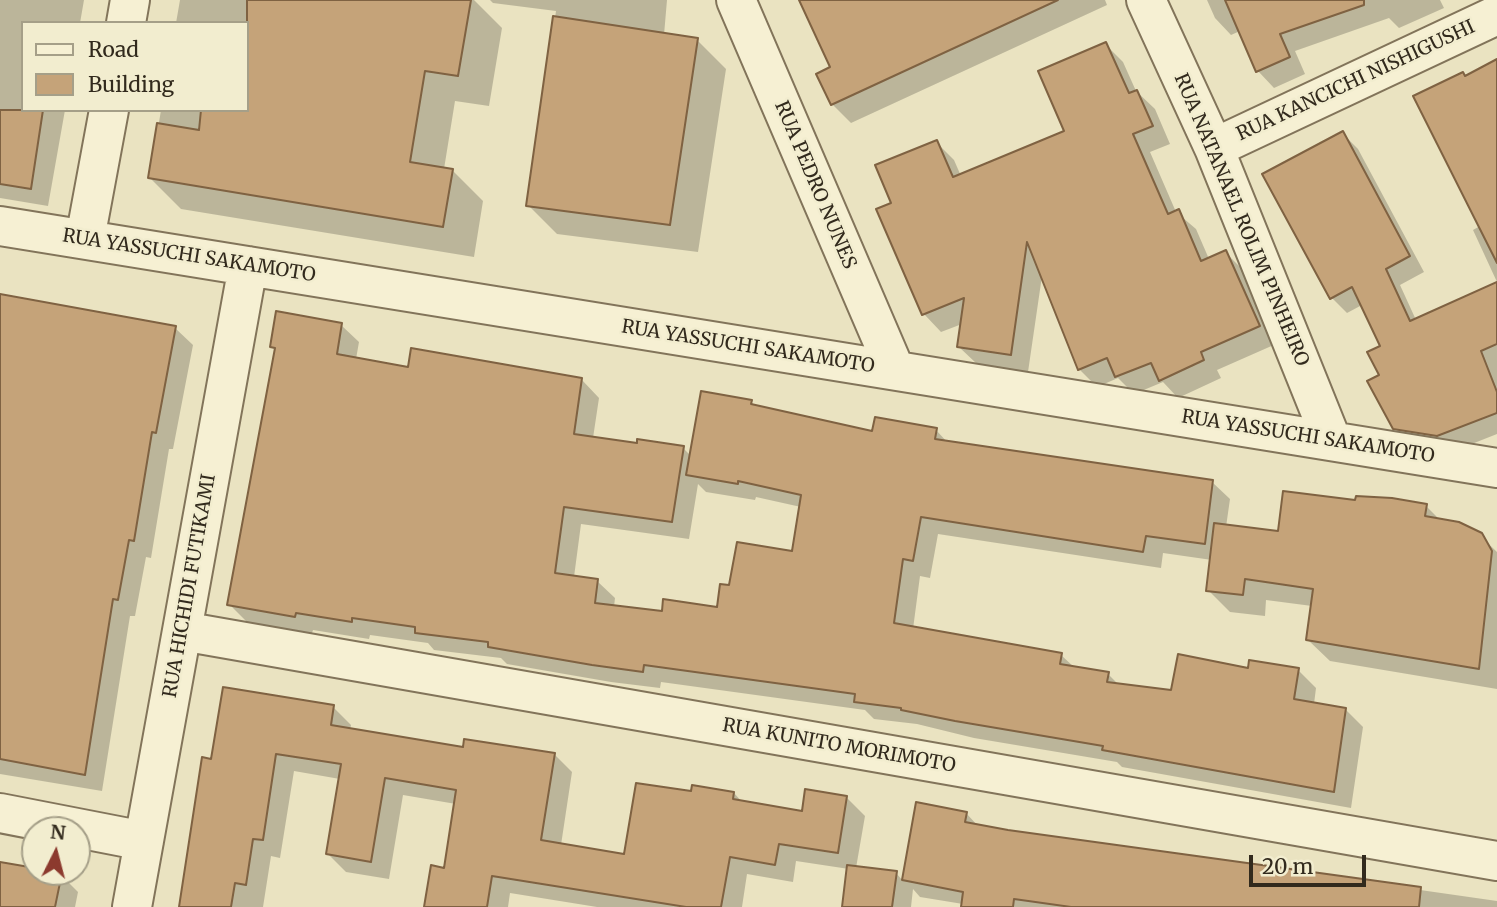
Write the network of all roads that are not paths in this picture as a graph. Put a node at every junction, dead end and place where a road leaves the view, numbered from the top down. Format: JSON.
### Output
{"nodes":[{"id":1,"x":130,"y":0,"type":"edge"},
{"id":2,"x":736,"y":0,"type":"edge"},
{"id":3,"x":1146,"y":0,"type":"edge"},
{"id":4,"x":1497,"y":15,"type":"edge"},
{"id":5,"x":126,"y":21,"type":"edge"},
{"id":6,"x":109,"y":112,"type":"edge"},
{"id":7,"x":1214,"y":148,"type":"junction"},
{"id":8,"x":0,"y":226,"type":"edge"},
{"id":9,"x":85,"y":239,"type":"junction"},
{"id":10,"x":248,"y":265,"type":"junction"},
{"id":11,"x":895,"y":370,"type":"junction"},
{"id":12,"x":1332,"y":441,"type":"junction"},
{"id":13,"x":1497,"y":468,"type":"edge"},
{"id":14,"x":182,"y":631,"type":"junction"},
{"id":15,"x":0,"y":813,"type":"edge"},
{"id":16,"x":144,"y":841,"type":"junction"},
{"id":17,"x":1497,"y":861,"type":"edge"},
{"id":18,"x":132,"y":907,"type":"edge"}],
"edges":[{"from":1,"to":5,"type":"street"},
{"from":2,"to":11,"type":"street","name":"RUA PEDRO NUNES"},
{"from":3,"to":7,"type":"street","name":"RUA NATANAEL ROLIM PINHEIRO"},
{"from":4,"to":7,"type":"street","name":"RUA KANCICHI NISHIGUSHI"},
{"from":6,"to":9,"type":"street"},
{"from":7,"to":12,"type":"street","name":"RUA NATANAEL ROLIM PINHEIRO"},
{"from":8,"to":9,"type":"street","name":"RUA YASSUCHI SAKAMOTO"},
{"from":9,"to":10,"type":"street","name":"RUA YASSUCHI SAKAMOTO"},
{"from":10,"to":11,"type":"street","name":"RUA YASSUCHI SAKAMOTO"},
{"from":10,"to":14,"type":"street","name":"RUA HICHIDI FUTIKAMI"},
{"from":11,"to":12,"type":"street","name":"RUA YASSUCHI SAKAMOTO"},
{"from":12,"to":13,"type":"street","name":"RUA YASSUCHI SAKAMOTO"},
{"from":14,"to":16,"type":"street","name":"RUA HICHIDI FUTIKAMI"},
{"from":14,"to":17,"type":"street","name":"RUA KUNITO MORIMOTO"},
{"from":15,"to":16,"type":"street"},
{"from":16,"to":18,"type":"street","name":"RUA HICHIDI FUTIKAMI"}]}
